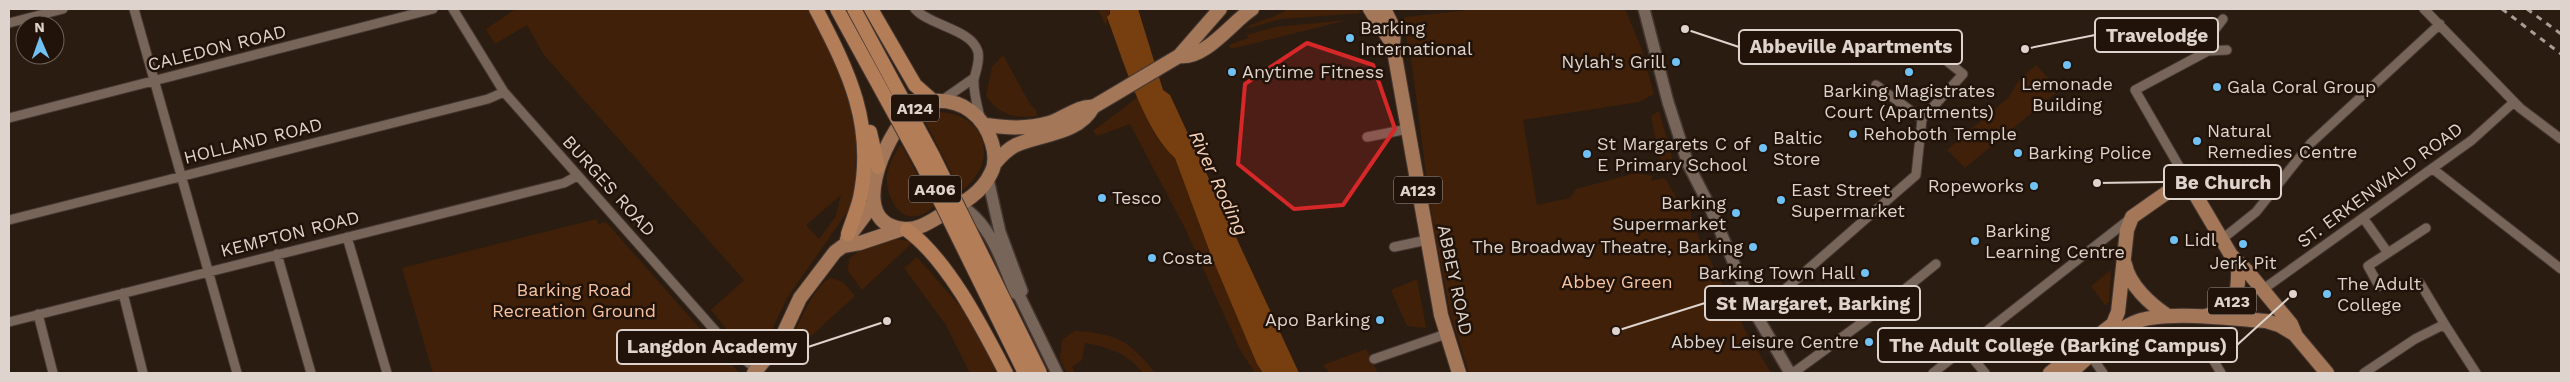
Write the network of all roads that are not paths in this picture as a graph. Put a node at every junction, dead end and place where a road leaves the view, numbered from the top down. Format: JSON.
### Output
{"nodes":[{"id":1,"x":63,"y":9,"type":"edge"},
{"id":2,"x":134,"y":9,"type":"edge"},
{"id":3,"x":432,"y":9,"type":"edge"},
{"id":4,"x":453,"y":9,"type":"edge"},
{"id":5,"x":816,"y":9,"type":"edge"},
{"id":6,"x":837,"y":9,"type":"edge"},
{"id":7,"x":854,"y":9,"type":"edge"},
{"id":8,"x":871,"y":9,"type":"edge"},
{"id":9,"x":915,"y":9,"type":"edge"},
{"id":10,"x":1220,"y":9,"type":"edge"},
{"id":11,"x":1252,"y":9,"type":"edge"},
{"id":12,"x":1644,"y":9,"type":"edge"},
{"id":13,"x":2424,"y":9,"type":"edge"},
{"id":14,"x":1377,"y":10,"type":"edge"},
{"id":15,"x":2223,"y":18,"type":"dead end"},
{"id":16,"x":9,"y":23,"type":"edge"},
{"id":17,"x":2440,"y":24,"type":"junction"},
{"id":18,"x":1933,"y":50,"type":"dead end"},
{"id":19,"x":2227,"y":50,"type":"dead end"},
{"id":20,"x":2208,"y":51,"type":"junction"},
{"id":21,"x":1179,"y":56,"type":"junction"},
{"id":22,"x":974,"y":78,"type":"junction"},
{"id":23,"x":154,"y":81,"type":"junction"},
{"id":24,"x":1876,"y":85,"type":"dead end"},
{"id":25,"x":504,"y":92,"type":"junction"},
{"id":26,"x":937,"y":101,"type":"junction"},
{"id":27,"x":2514,"y":102,"type":"junction"},
{"id":28,"x":1092,"y":107,"type":"junction"},
{"id":29,"x":862,"y":116,"type":"junction"},
{"id":30,"x":9,"y":118,"type":"edge"},
{"id":31,"x":1922,"y":119,"type":"junction"},
{"id":32,"x":983,"y":121,"type":"junction"},
{"id":33,"x":1408,"y":129,"type":"junction"},
{"id":34,"x":1367,"y":137,"type":"dead end"},
{"id":35,"x":2561,"y":139,"type":"edge"},
{"id":36,"x":995,"y":163,"type":"junction"},
{"id":37,"x":2177,"y":163,"type":"junction"},
{"id":38,"x":878,"y":167,"type":"junction"},
{"id":39,"x":2433,"y":168,"type":"junction"},
{"id":40,"x":577,"y":176,"type":"junction"},
{"id":41,"x":181,"y":177,"type":"junction"},
{"id":42,"x":988,"y":179,"type":"junction"},
{"id":43,"x":2175,"y":188,"type":"junction"},
{"id":44,"x":2195,"y":194,"type":"junction"},
{"id":45,"x":873,"y":204,"type":"junction"},
{"id":46,"x":959,"y":205,"type":"junction"},
{"id":47,"x":2132,"y":218,"type":"junction"},
{"id":48,"x":2364,"y":219,"type":"junction"},
{"id":49,"x":9,"y":220,"type":"edge"},
{"id":50,"x":2426,"y":228,"type":"dead end"},
{"id":51,"x":905,"y":229,"type":"junction"},
{"id":52,"x":348,"y":237,"type":"junction"},
{"id":53,"x":846,"y":240,"type":"junction"},
{"id":54,"x":1427,"y":240,"type":"junction"},
{"id":55,"x":2221,"y":240,"type":"junction"},
{"id":56,"x":1394,"y":247,"type":"dead end"},
{"id":57,"x":2388,"y":253,"type":"junction"},
{"id":58,"x":277,"y":254,"type":"junction"},
{"id":59,"x":2124,"y":261,"type":"junction"},
{"id":60,"x":1936,"y":264,"type":"dead end"},
{"id":61,"x":2238,"y":264,"type":"junction"},
{"id":62,"x":2561,"y":269,"type":"edge"},
{"id":63,"x":207,"y":272,"type":"junction"},
{"id":64,"x":2420,"y":283,"type":"dead end"},
{"id":65,"x":2379,"y":286,"type":"dead end"},
{"id":66,"x":2262,"y":290,"type":"junction"},
{"id":67,"x":123,"y":293,"type":"junction"},
{"id":68,"x":1020,"y":295,"type":"junction"},
{"id":69,"x":1754,"y":312,"type":"junction"},
{"id":70,"x":38,"y":314,"type":"junction"},
{"id":71,"x":2168,"y":316,"type":"junction"},
{"id":72,"x":2196,"y":318,"type":"junction"},
{"id":73,"x":9,"y":322,"type":"edge"},
{"id":74,"x":2447,"y":328,"type":"junction"},
{"id":75,"x":1446,"y":334,"type":"junction"},
{"id":76,"x":2296,"y":336,"type":"junction"},
{"id":77,"x":2202,"y":341,"type":"dead end"},
{"id":78,"x":1962,"y":352,"type":"junction"},
{"id":79,"x":2091,"y":356,"type":"junction"},
{"id":80,"x":1374,"y":359,"type":"dead end"},
{"id":81,"x":755,"y":372,"type":"edge"},
{"id":82,"x":53,"y":373,"type":"edge"},
{"id":83,"x":144,"y":373,"type":"edge"},
{"id":84,"x":237,"y":373,"type":"edge"},
{"id":85,"x":311,"y":373,"type":"edge"},
{"id":86,"x":387,"y":373,"type":"edge"},
{"id":87,"x":1006,"y":373,"type":"edge"},
{"id":88,"x":1025,"y":373,"type":"edge"},
{"id":89,"x":1040,"y":373,"type":"edge"},
{"id":90,"x":1057,"y":373,"type":"edge"},
{"id":91,"x":1459,"y":373,"type":"edge"},
{"id":92,"x":1792,"y":373,"type":"edge"},
{"id":93,"x":1933,"y":373,"type":"edge"},
{"id":94,"x":1985,"y":373,"type":"edge"},
{"id":95,"x":2050,"y":373,"type":"edge"},
{"id":96,"x":2070,"y":373,"type":"edge"},
{"id":97,"x":2102,"y":373,"type":"edge"},
{"id":98,"x":2221,"y":373,"type":"edge"},
{"id":99,"x":2327,"y":373,"type":"edge"},
{"id":100,"x":2364,"y":373,"type":"edge"},
{"id":101,"x":2476,"y":373,"type":"edge"}],
"edges":[{"from":1,"to":16,"type":"street"},
{"from":2,"to":23,"type":"street"},
{"from":3,"to":23,"type":"street","name":"CALEDON ROAD"},
{"from":4,"to":25,"type":"street","name":"BURGES ROAD"},
{"from":5,"to":29,"type":"highway"},
{"from":6,"to":88,"type":"highway","number":"A406","bridge":true},
{"from":7,"to":89,"type":"highway","number":"A406","bridge":true},
{"from":8,"to":26,"type":"highway"},
{"from":9,"to":22,"type":"street"},
{"from":10,"to":21,"type":"main road","number":"A124"},
{"from":11,"to":21,"type":"main road","number":"A124"},
{"from":12,"to":69,"type":"street"},
{"from":13,"to":17,"type":"street"},
{"from":14,"to":33,"type":"main road","name":"ABBEY ROAD","number":"A123"},
{"from":15,"to":20,"type":"street"},
{"from":17,"to":27,"type":"street"},
{"from":17,"to":55,"type":"street"},
{"from":18,"to":31,"type":"street"},
{"from":19,"to":20,"type":"street"},
{"from":20,"to":37,"type":"street"},
{"from":21,"to":28,"type":"main road","number":"A124"},
{"from":22,"to":26,"type":"street"},
{"from":22,"to":32,"type":"street"},
{"from":23,"to":30,"type":"street","name":"CALEDON ROAD"},
{"from":23,"to":41,"type":"street"},
{"from":24,"to":31,"type":"street"},
{"from":25,"to":40,"type":"street","name":"BURGES ROAD"},
{"from":25,"to":41,"type":"street","name":"HOLLAND ROAD"},
{"from":26,"to":32,"type":"main road","number":"A124"},
{"from":26,"to":38,"type":"main road","number":"A124"},
{"from":27,"to":35,"type":"street"},
{"from":27,"to":39,"type":"street","name":"ST. ERKENWALD ROAD"},
{"from":28,"to":32,"type":"main road","number":"A124"},
{"from":28,"to":36,"type":"main road","number":"A124"},
{"from":29,"to":38,"type":"highway"},
{"from":29,"to":53,"type":"highway","number":"A124"},
{"from":31,"to":69,"type":"street"},
{"from":32,"to":36,"type":"main road"},
{"from":33,"to":34,"type":"street"},
{"from":33,"to":54,"type":"main road","name":"ABBEY ROAD","number":"A123"},
{"from":36,"to":42,"type":"main road","number":"A124"},
{"from":37,"to":43,"type":"street"},
{"from":37,"to":44,"type":"street"},
{"from":38,"to":45,"type":"main road","number":"A124"},
{"from":39,"to":48,"type":"street","name":"ST. ERKENWALD ROAD"},
{"from":39,"to":62,"type":"street"},
{"from":40,"to":52,"type":"street","name":"KEMPTON ROAD"},
{"from":40,"to":81,"type":"street","name":"BURGES ROAD"},
{"from":41,"to":49,"type":"street","name":"HOLLAND ROAD"},
{"from":41,"to":63,"type":"street"},
{"from":42,"to":46,"type":"main road","number":"A124"},
{"from":42,"to":68,"type":"street"},
{"from":43,"to":44,"type":"main road"},
{"from":43,"to":47,"type":"main road"},
{"from":44,"to":55,"type":"main road","number":"A123"},
{"from":45,"to":51,"type":"main road"},
{"from":45,"to":53,"type":"main road","number":"A124"},
{"from":46,"to":51,"type":"main road","number":"A124"},
{"from":46,"to":68,"type":"street"},
{"from":47,"to":59,"type":"main road"},
{"from":47,"to":78,"type":"street"},
{"from":48,"to":57,"type":"street"},
{"from":48,"to":66,"type":"street","name":"ST. ERKENWALD ROAD"},
{"from":50,"to":57,"type":"street"},
{"from":51,"to":53,"type":"main road","number":"A124"},
{"from":51,"to":87,"type":"highway"},
{"from":52,"to":58,"type":"street","name":"KEMPTON ROAD"},
{"from":52,"to":86,"type":"street"},
{"from":53,"to":81,"type":"main road","number":"A124"},
{"from":54,"to":56,"type":"street"},
{"from":54,"to":75,"type":"main road","name":"ABBEY ROAD","number":"A123"},
{"from":55,"to":61,"type":"main road","number":"A123"},
{"from":57,"to":65,"type":"street"},
{"from":58,"to":63,"type":"street","name":"KEMPTON ROAD"},
{"from":58,"to":85,"type":"street"},
{"from":59,"to":71,"type":"main road"},
{"from":59,"to":95,"type":"main road"},
{"from":60,"to":92,"type":"street"},
{"from":61,"to":66,"type":"main road","number":"A123"},
{"from":61,"to":72,"type":"main road","number":"A123"},
{"from":63,"to":67,"type":"street","name":"KEMPTON ROAD"},
{"from":63,"to":84,"type":"street"},
{"from":64,"to":74,"type":"street"},
{"from":66,"to":76,"type":"main road","number":"A123"},
{"from":67,"to":70,"type":"street","name":"KEMPTON ROAD"},
{"from":67,"to":83,"type":"street"},
{"from":68,"to":90,"type":"street"},
{"from":69,"to":92,"type":"street"},
{"from":70,"to":73,"type":"street","name":"KEMPTON ROAD"},
{"from":70,"to":82,"type":"street"},
{"from":71,"to":72,"type":"main road","number":"A123"},
{"from":71,"to":79,"type":"main road","number":"A123"},
{"from":72,"to":76,"type":"main road","number":"A123"},
{"from":74,"to":100,"type":"street"},
{"from":74,"to":101,"type":"street"},
{"from":75,"to":80,"type":"street"},
{"from":75,"to":91,"type":"main road","name":"ABBEY ROAD","number":"A123"},
{"from":76,"to":99,"type":"main road","number":"A123"},
{"from":77,"to":98,"type":"street"},
{"from":78,"to":93,"type":"street"},
{"from":78,"to":94,"type":"street"},
{"from":79,"to":96,"type":"main road","number":"A123"},
{"from":79,"to":97,"type":"street"}]}
